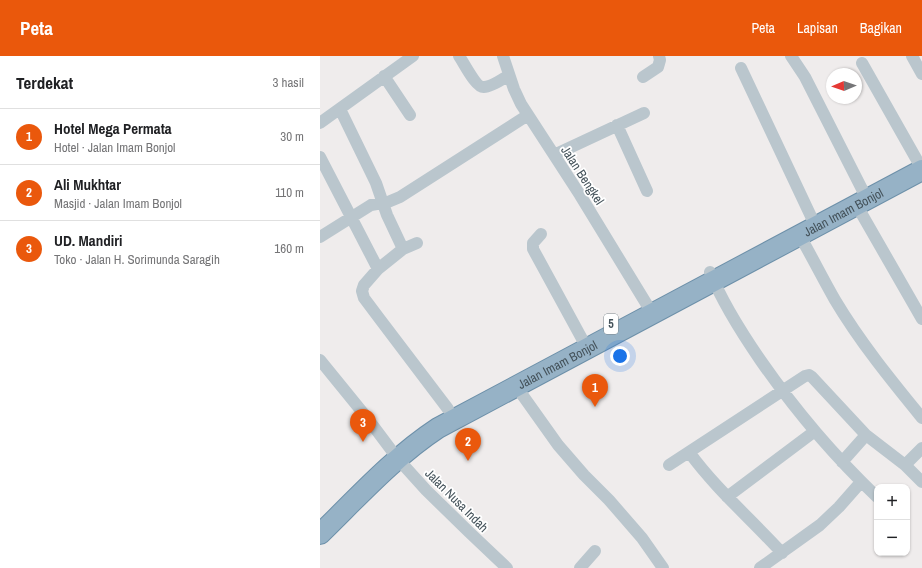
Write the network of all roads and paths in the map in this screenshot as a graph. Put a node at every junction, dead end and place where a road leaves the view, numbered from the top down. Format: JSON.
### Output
{"nodes":[{"id":1,"x":413,"y":56,"type":"edge"},
{"id":2,"x":460,"y":56,"type":"edge"},
{"id":3,"x":503,"y":56,"type":"edge"},
{"id":4,"x":659,"y":56,"type":"edge"},
{"id":5,"x":791,"y":56,"type":"edge"},
{"id":6,"x":912,"y":56,"type":"edge"},
{"id":7,"x":862,"y":63,"type":"dead end"},
{"id":8,"x":741,"y":68,"type":"dead end"},
{"id":9,"x":922,"y":74,"type":"edge"},
{"id":10,"x":509,"y":75,"type":"junction"},
{"id":11,"x":384,"y":76,"type":"junction"},
{"id":12,"x":643,"y":77,"type":"dead end"},
{"id":13,"x":340,"y":109,"type":"junction"},
{"id":14,"x":644,"y":113,"type":"dead end"},
{"id":15,"x":410,"y":115,"type":"dead end"},
{"id":16,"x":528,"y":115,"type":"junction"},
{"id":17,"x":320,"y":123,"type":"edge"},
{"id":18,"x":617,"y":125,"type":"junction"},
{"id":19,"x":554,"y":155,"type":"junction"},
{"id":20,"x":320,"y":157,"type":"edge"},
{"id":21,"x":921,"y":165,"type":"edge"},
{"id":22,"x":647,"y":191,"type":"dead end"},
{"id":23,"x":862,"y":198,"type":"junction"},
{"id":24,"x":383,"y":203,"type":"junction"},
{"id":25,"x":352,"y":216,"type":"junction"},
{"id":26,"x":809,"y":227,"type":"junction"},
{"id":27,"x":541,"y":234,"type":"dead end"},
{"id":28,"x":320,"y":237,"type":"edge"},
{"id":29,"x":417,"y":243,"type":"dead end"},
{"id":30,"x":403,"y":249,"type":"junction"},
{"id":31,"x":378,"y":269,"type":"junction"},
{"id":32,"x":711,"y":276,"type":"junction"},
{"id":33,"x":650,"y":309,"type":"junction"},
{"id":34,"x":922,"y":319,"type":"edge"},
{"id":35,"x":584,"y":344,"type":"junction"},
{"id":36,"x":320,"y":360,"type":"edge"},
{"id":37,"x":514,"y":381,"type":"junction"},
{"id":38,"x":782,"y":391,"type":"junction"},
{"id":39,"x":448,"y":409,"type":"junction"},
{"id":40,"x":922,"y":416,"type":"edge"},
{"id":41,"x":815,"y":431,"type":"junction"},
{"id":42,"x":866,"y":435,"type":"junction"},
{"id":43,"x":922,"y":448,"type":"edge"},
{"id":44,"x":689,"y":452,"type":"junction"},
{"id":45,"x":394,"y":454,"type":"junction"},
{"id":46,"x":842,"y":462,"type":"junction"},
{"id":47,"x":669,"y":465,"type":"dead end"},
{"id":48,"x":905,"y":466,"type":"junction"},
{"id":49,"x":861,"y":482,"type":"junction"},
{"id":50,"x":922,"y":482,"type":"edge"},
{"id":51,"x":874,"y":494,"type":"edge"},
{"id":52,"x":727,"y":497,"type":"junction"},
{"id":53,"x":320,"y":517,"type":"edge"},
{"id":54,"x":320,"y":534,"type":"edge"},
{"id":55,"x":595,"y":551,"type":"dead end"},
{"id":56,"x":782,"y":553,"type":"junction"},
{"id":57,"x":768,"y":566,"type":"edge"},
{"id":58,"x":507,"y":568,"type":"edge"},
{"id":59,"x":580,"y":568,"type":"edge"},
{"id":60,"x":663,"y":568,"type":"edge"}],
"edges":[{"from":1,"to":11,"type":"street"},
{"from":2,"to":10,"type":"street"},
{"from":3,"to":10,"type":"street","name":"Jalan Bengkel"},
{"from":4,"to":12,"type":"street"},
{"from":5,"to":23,"type":"street"},
{"from":6,"to":9,"type":"street"},
{"from":7,"to":21,"type":"street"},
{"from":8,"to":26,"type":"street"},
{"from":10,"to":16,"type":"street","name":"Jalan Bengkel"},
{"from":11,"to":13,"type":"street"},
{"from":11,"to":15,"type":"street"},
{"from":13,"to":17,"type":"street"},
{"from":13,"to":24,"type":"street"},
{"from":14,"to":18,"type":"street"},
{"from":16,"to":19,"type":"street","name":"Jalan Bengkel"},
{"from":16,"to":24,"type":"street"},
{"from":18,"to":19,"type":"street"},
{"from":18,"to":22,"type":"street"},
{"from":19,"to":33,"type":"street","name":"Jalan Bengkel"},
{"from":20,"to":25,"type":"street"},
{"from":21,"to":23,"type":"highway","name":"Jalan Imam Bonjol","number":"5"},
{"from":23,"to":26,"type":"highway","name":"Jalan Imam Bonjol","number":"5"},
{"from":23,"to":34,"type":"street"},
{"from":24,"to":25,"type":"street"},
{"from":24,"to":30,"type":"street"},
{"from":25,"to":28,"type":"street"},
{"from":25,"to":31,"type":"street"},
{"from":26,"to":32,"type":"highway","name":"Jalan Imam Bonjol","number":"5"},
{"from":26,"to":40,"type":"street"},
{"from":27,"to":35,"type":"street"},
{"from":29,"to":30,"type":"street"},
{"from":30,"to":31,"type":"street"},
{"from":31,"to":39,"type":"street"},
{"from":32,"to":33,"type":"highway","name":"Jalan Imam Bonjol","number":"5"},
{"from":32,"to":38,"type":"street"},
{"from":33,"to":35,"type":"highway","name":"Jalan Imam Bonjol","number":"5"},
{"from":35,"to":37,"type":"highway","name":"Jalan Imam Bonjol","number":"5"},
{"from":36,"to":45,"type":"street","name":"Jalan Nusa Indah"},
{"from":37,"to":39,"type":"highway","name":"Jalan Imam Bonjol","number":"5"},
{"from":37,"to":45,"type":"highway","name":"Jalan Imam Bonjol","number":"5"},
{"from":37,"to":60,"type":"street"},
{"from":38,"to":41,"type":"street"},
{"from":38,"to":42,"type":"street"},
{"from":38,"to":44,"type":"street"},
{"from":39,"to":45,"type":"highway","name":"Jalan Imam Bonjol","number":"5"},
{"from":41,"to":46,"type":"street"},
{"from":41,"to":52,"type":"street"},
{"from":42,"to":46,"type":"street"},
{"from":42,"to":48,"type":"street"},
{"from":43,"to":48,"type":"street"},
{"from":44,"to":47,"type":"street"},
{"from":44,"to":52,"type":"street"},
{"from":45,"to":53,"type":"highway","name":"Jalan Imam Bonjol","number":"5"},
{"from":45,"to":54,"type":"highway","name":"Jalan Imam Bonjol","number":"5"},
{"from":45,"to":58,"type":"street","name":"Jalan Nusa Indah"},
{"from":46,"to":49,"type":"street"},
{"from":48,"to":50,"type":"street"},
{"from":49,"to":51,"type":"street"},
{"from":49,"to":56,"type":"street"},
{"from":52,"to":56,"type":"street"},
{"from":55,"to":59,"type":"street"},
{"from":56,"to":57,"type":"street"}]}
